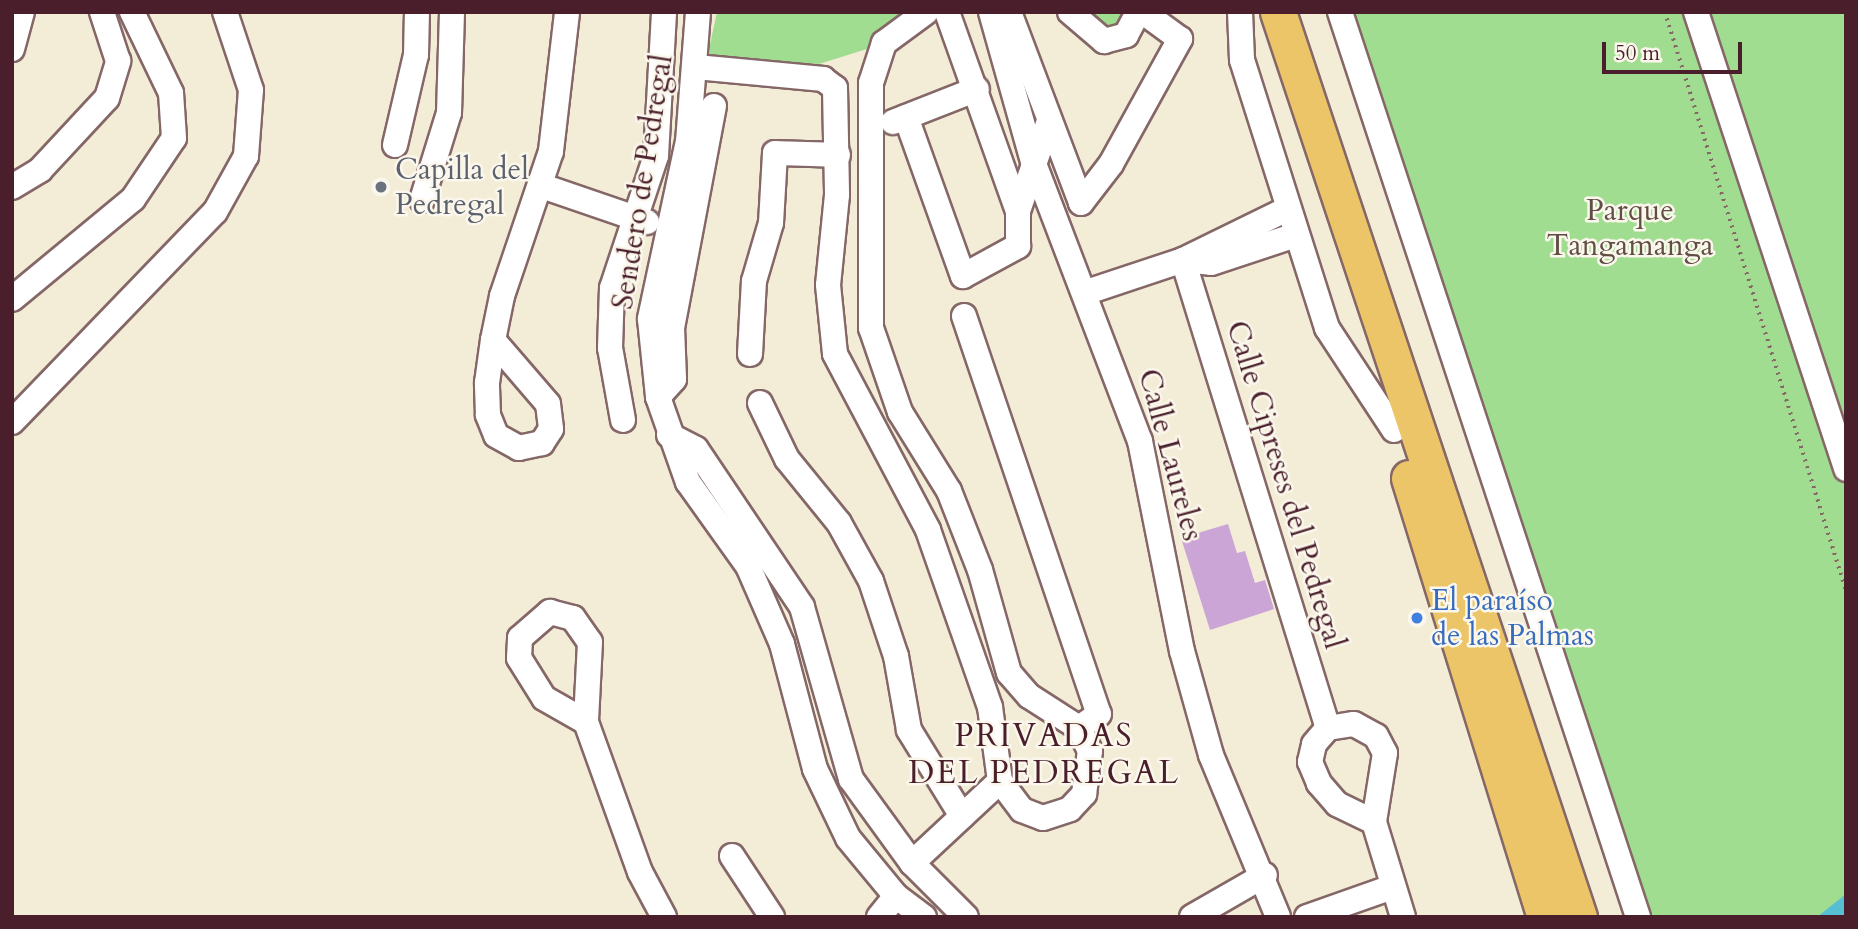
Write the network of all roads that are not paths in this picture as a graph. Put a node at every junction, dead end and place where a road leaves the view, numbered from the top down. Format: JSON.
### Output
{"nodes":[{"id":1,"x":22,"y":12,"type":"edge"},
{"id":2,"x":102,"y":12,"type":"edge"},
{"id":3,"x":132,"y":12,"type":"edge"},
{"id":4,"x":225,"y":12,"type":"edge"},
{"id":5,"x":417,"y":12,"type":"edge"},
{"id":6,"x":452,"y":12,"type":"edge"},
{"id":7,"x":664,"y":12,"type":"edge"},
{"id":8,"x":698,"y":12,"type":"edge"},
{"id":9,"x":926,"y":12,"type":"edge"},
{"id":10,"x":947,"y":12,"type":"edge"},
{"id":11,"x":991,"y":12,"type":"edge"},
{"id":12,"x":1009,"y":12,"type":"edge"},
{"id":13,"x":1070,"y":12,"type":"edge"},
{"id":14,"x":1141,"y":12,"type":"edge"},
{"id":15,"x":1240,"y":12,"type":"edge"},
{"id":16,"x":1257,"y":12,"type":"edge"},
{"id":17,"x":1279,"y":12,"type":"edge"},
{"id":18,"x":1340,"y":12,"type":"edge"},
{"id":19,"x":1696,"y":12,"type":"edge"},
{"id":20,"x":557,"y":17,"type":"edge"},
{"id":21,"x":12,"y":49,"type":"edge"},
{"id":22,"x":696,"y":66,"type":"junction"},
{"id":23,"x":977,"y":89,"type":"junction"},
{"id":24,"x":714,"y":106,"type":"dead end"},
{"id":25,"x":906,"y":117,"type":"junction"},
{"id":26,"x":1048,"y":124,"type":"junction"},
{"id":27,"x":872,"y":128,"type":"junction"},
{"id":28,"x":698,"y":143,"type":"junction"},
{"id":29,"x":395,"y":145,"type":"dead end"},
{"id":30,"x":838,"y":155,"type":"junction"},
{"id":31,"x":656,"y":156,"type":"junction"},
{"id":32,"x":1032,"y":161,"type":"junction"},
{"id":33,"x":682,"y":165,"type":"junction"},
{"id":34,"x":542,"y":186,"type":"junction"},
{"id":35,"x":12,"y":187,"type":"edge"},
{"id":36,"x":422,"y":200,"type":"dead end"},
{"id":37,"x":1287,"y":209,"type":"junction"},
{"id":38,"x":1018,"y":211,"type":"junction"},
{"id":39,"x":633,"y":218,"type":"junction"},
{"id":40,"x":665,"y":227,"type":"junction"},
{"id":41,"x":691,"y":235,"type":"junction"},
{"id":42,"x":1296,"y":235,"type":"junction"},
{"id":43,"x":1183,"y":260,"type":"junction"},
{"id":44,"x":1087,"y":292,"type":"junction"},
{"id":45,"x":12,"y":299,"type":"edge"},
{"id":46,"x":964,"y":316,"type":"dead end"},
{"id":47,"x":661,"y":324,"type":"junction"},
{"id":48,"x":493,"y":340,"type":"dead end"},
{"id":49,"x":750,"y":354,"type":"dead end"},
{"id":50,"x":760,"y":403,"type":"dead end"},
{"id":51,"x":623,"y":420,"type":"dead end"},
{"id":52,"x":12,"y":422,"type":"edge"},
{"id":53,"x":1394,"y":430,"type":"junction"},
{"id":54,"x":669,"y":435,"type":"junction"},
{"id":55,"x":1846,"y":469,"type":"edge"},
{"id":56,"x":714,"y":474,"type":"junction"},
{"id":57,"x":688,"y":482,"type":"junction"},
{"id":58,"x":771,"y":557,"type":"junction"},
{"id":59,"x":748,"y":566,"type":"junction"},
{"id":60,"x":809,"y":634,"type":"junction"},
{"id":61,"x":782,"y":644,"type":"junction"},
{"id":62,"x":831,"y":718,"type":"junction"},
{"id":63,"x":586,"y":722,"type":"dead end"},
{"id":64,"x":1079,"y":728,"type":"junction"},
{"id":65,"x":1328,"y":728,"type":"junction"},
{"id":66,"x":804,"y":730,"type":"junction"},
{"id":67,"x":1000,"y":780,"type":"junction"},
{"id":68,"x":876,"y":814,"type":"junction"},
{"id":69,"x":962,"y":816,"type":"junction"},
{"id":70,"x":1374,"y":822,"type":"junction"},
{"id":71,"x":848,"y":838,"type":"junction"},
{"id":72,"x":732,"y":856,"type":"dead end"},
{"id":73,"x":912,"y":863,"type":"junction"},
{"id":74,"x":1265,"y":875,"type":"junction"},
{"id":75,"x":1392,"y":887,"type":"junction"},
{"id":76,"x":896,"y":897,"type":"junction"},
{"id":77,"x":664,"y":917,"type":"edge"},
{"id":78,"x":772,"y":917,"type":"edge"},
{"id":79,"x":879,"y":917,"type":"edge"},
{"id":80,"x":924,"y":917,"type":"edge"},
{"id":81,"x":965,"y":917,"type":"edge"},
{"id":82,"x":1192,"y":917,"type":"edge"},
{"id":83,"x":1278,"y":917,"type":"edge"},
{"id":84,"x":1307,"y":917,"type":"edge"},
{"id":85,"x":1403,"y":917,"type":"edge"},
{"id":86,"x":1545,"y":917,"type":"edge"},
{"id":87,"x":1580,"y":917,"type":"edge"},
{"id":88,"x":1638,"y":917,"type":"edge"}],
"edges":[{"from":1,"to":21,"type":"street"},
{"from":2,"to":35,"type":"street"},
{"from":3,"to":45,"type":"street"},
{"from":4,"to":52,"type":"street"},
{"from":5,"to":29,"type":"street"},
{"from":6,"to":36,"type":"street"},
{"from":7,"to":31,"type":"street"},
{"from":8,"to":22,"type":"street","name":"Sendero de Pedregal"},
{"from":9,"to":27,"type":"street"},
{"from":10,"to":23,"type":"street"},
{"from":11,"to":32,"type":"street","name":"Calle Laureles"},
{"from":12,"to":26,"type":"street"},
{"from":13,"to":14,"type":"street"},
{"from":14,"to":26,"type":"street"},
{"from":15,"to":37,"type":"street"},
{"from":16,"to":53,"type":"highway"},
{"from":17,"to":87,"type":"highway"},
{"from":18,"to":88,"type":"street"},
{"from":19,"to":55,"type":"street"},
{"from":20,"to":34,"type":"street"},
{"from":22,"to":28,"type":"street","name":"Sendero de Pedregal"},
{"from":22,"to":30,"type":"street"},
{"from":23,"to":25,"type":"street"},
{"from":23,"to":38,"type":"street"},
{"from":24,"to":28,"type":"street"},
{"from":25,"to":27,"type":"street"},
{"from":25,"to":38,"type":"street"},
{"from":26,"to":32,"type":"street"},
{"from":27,"to":64,"type":"street"},
{"from":28,"to":33,"type":"street","name":"Sendero de Pedregal"},
{"from":28,"to":41,"type":"street"},
{"from":30,"to":49,"type":"street"},
{"from":30,"to":67,"type":"street"},
{"from":31,"to":33,"type":"street"},
{"from":31,"to":39,"type":"street"},
{"from":32,"to":38,"type":"street"},
{"from":32,"to":44,"type":"street","name":"Calle Laureles"},
{"from":33,"to":40,"type":"street","name":"Sendero de Pedregal"},
{"from":34,"to":39,"type":"street"},
{"from":34,"to":48,"type":"street"},
{"from":37,"to":42,"type":"street"},
{"from":37,"to":43,"type":"street"},
{"from":39,"to":40,"type":"street"},
{"from":39,"to":51,"type":"street"},
{"from":40,"to":41,"type":"street"},
{"from":40,"to":47,"type":"street","name":"Sendero de Pedregal"},
{"from":41,"to":47,"type":"street"},
{"from":42,"to":43,"type":"street"},
{"from":42,"to":53,"type":"street"},
{"from":43,"to":44,"type":"street"},
{"from":43,"to":65,"type":"street","name":"Calle Cipreses del Pedregal"},
{"from":44,"to":74,"type":"street","name":"Calle Laureles"},
{"from":46,"to":64,"type":"street"},
{"from":47,"to":54,"type":"street","name":"Sendero de Pedregal"},
{"from":50,"to":69,"type":"street"},
{"from":53,"to":86,"type":"highway"},
{"from":54,"to":56,"type":"street"},
{"from":54,"to":57,"type":"street","name":"Sendero de Pedregal"},
{"from":56,"to":57,"type":"street"},
{"from":56,"to":58,"type":"street"},
{"from":57,"to":59,"type":"street","name":"Sendero de Pedregal"},
{"from":58,"to":59,"type":"street"},
{"from":58,"to":60,"type":"street"},
{"from":59,"to":61,"type":"street","name":"Sendero de Pedregal"},
{"from":60,"to":61,"type":"street"},
{"from":60,"to":62,"type":"street"},
{"from":61,"to":66,"type":"street","name":"Sendero de Pedregal"},
{"from":62,"to":66,"type":"street"},
{"from":62,"to":68,"type":"street"},
{"from":63,"to":77,"type":"street"},
{"from":64,"to":67,"type":"street"},
{"from":65,"to":70,"type":"street"},
{"from":65,"to":70,"type":"street"},
{"from":66,"to":71,"type":"street","name":"Sendero de Pedregal"},
{"from":67,"to":69,"type":"street"},
{"from":68,"to":71,"type":"street"},
{"from":68,"to":73,"type":"street"},
{"from":69,"to":73,"type":"street"},
{"from":70,"to":75,"type":"street"},
{"from":71,"to":76,"type":"street","name":"Sendero de Pedregal"},
{"from":72,"to":78,"type":"street"},
{"from":73,"to":81,"type":"street"},
{"from":74,"to":82,"type":"street"},
{"from":74,"to":83,"type":"street","name":"Calle Laureles"},
{"from":75,"to":84,"type":"street"},
{"from":75,"to":85,"type":"street"},
{"from":76,"to":79,"type":"street"},
{"from":76,"to":80,"type":"street","name":"Sendero de Pedregal"}]}
